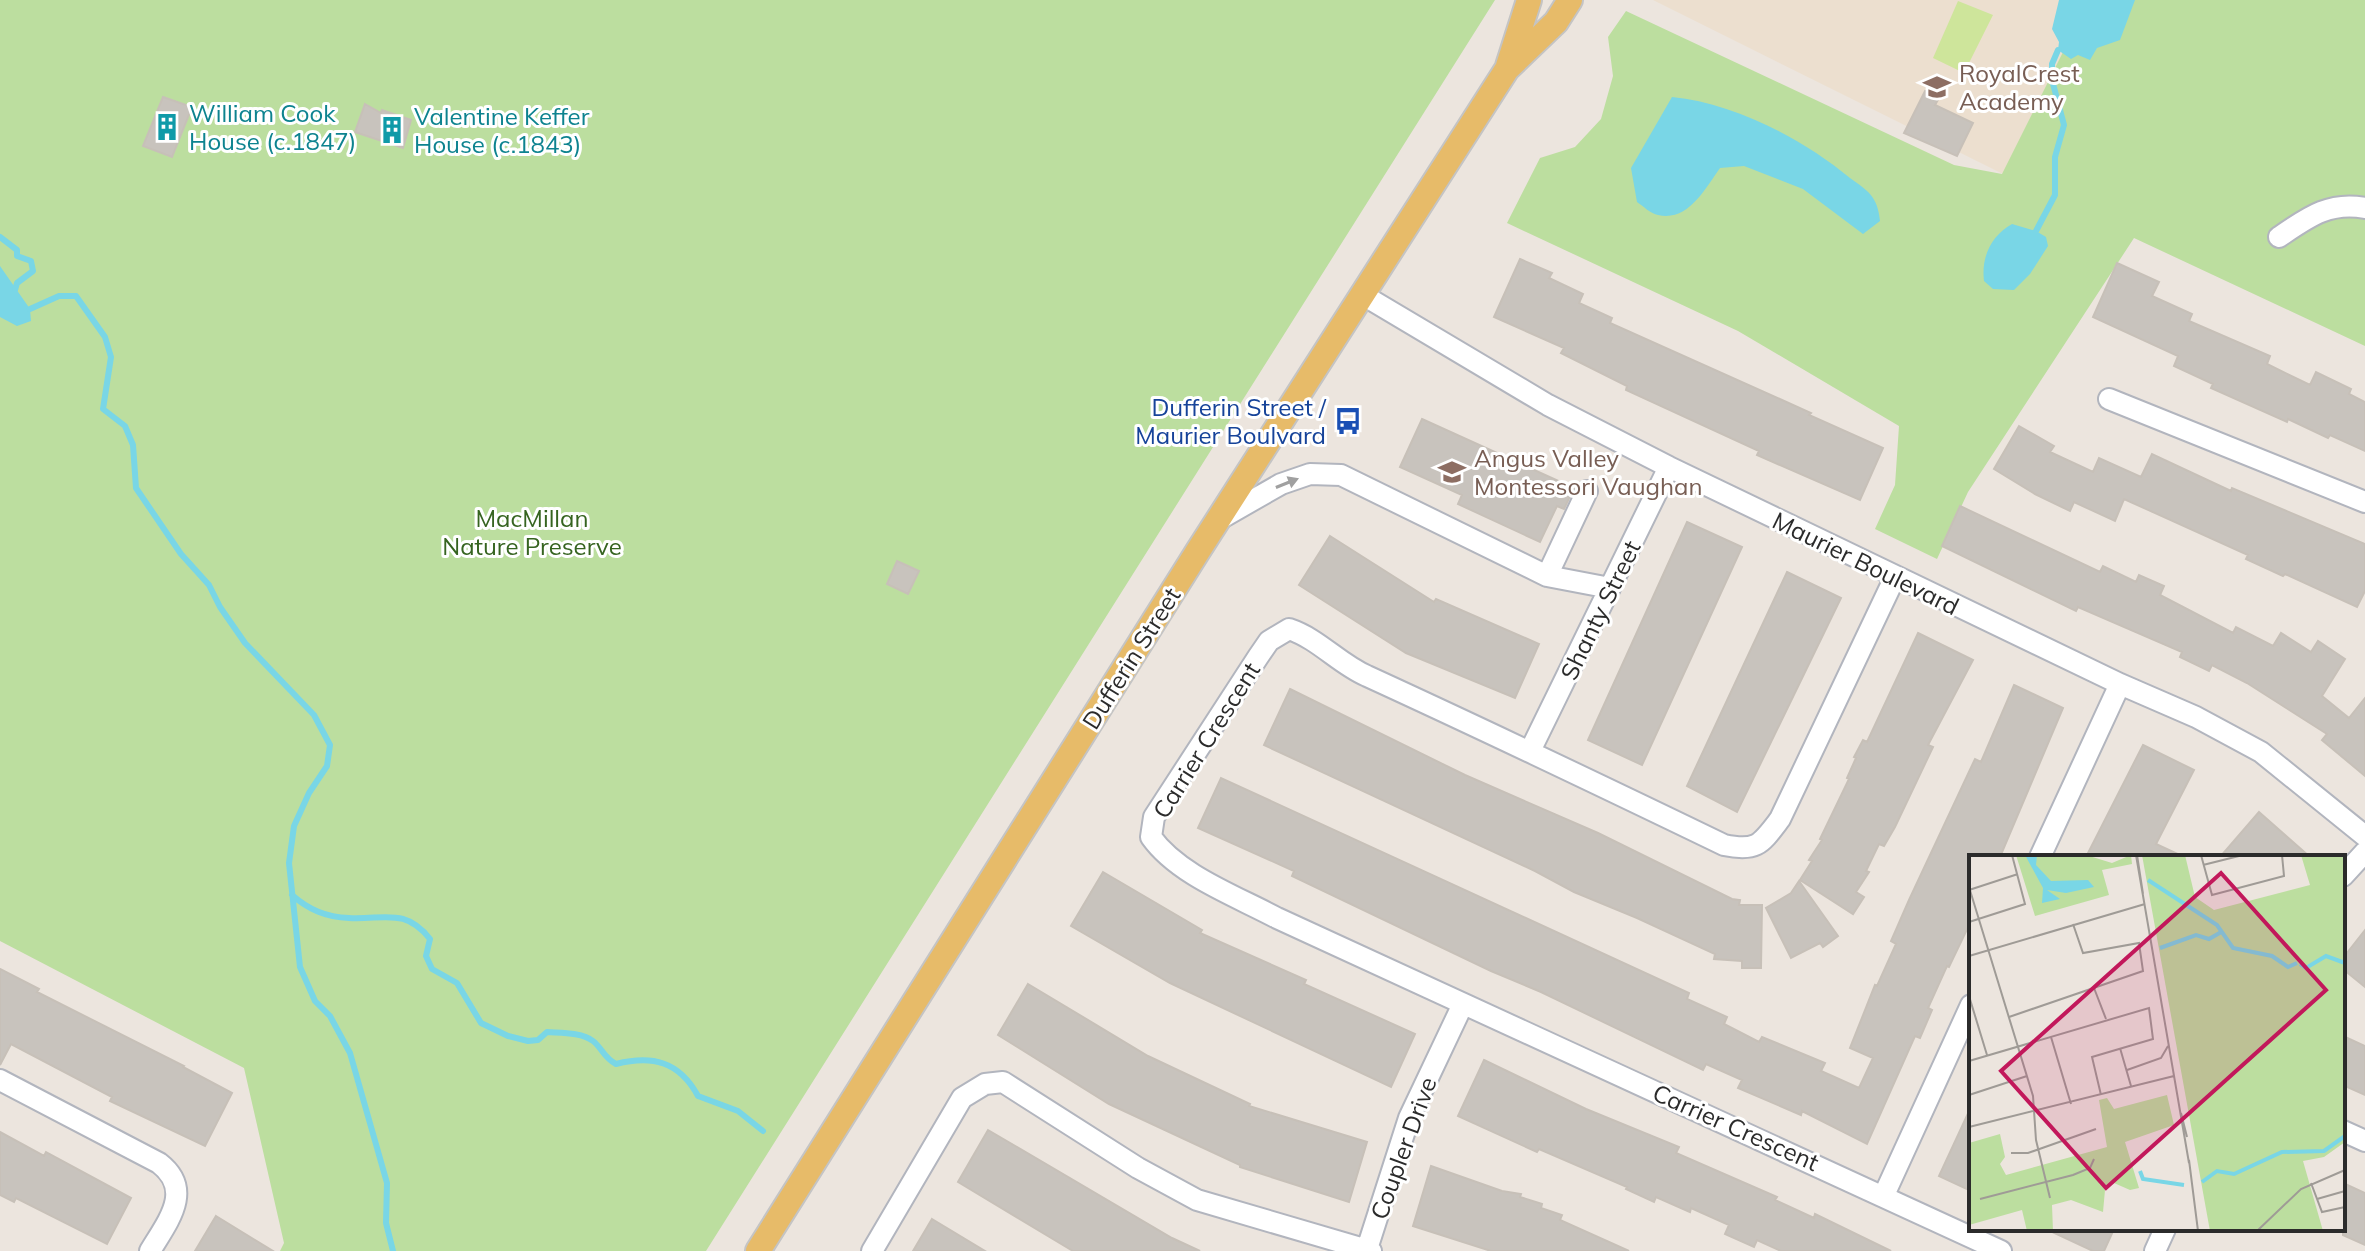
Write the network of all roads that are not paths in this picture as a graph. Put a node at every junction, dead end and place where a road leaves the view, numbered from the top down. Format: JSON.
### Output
{"nodes":[{"id":1,"x":1529,"y":0,"type":"edge"},
{"id":2,"x":1570,"y":0,"type":"edge"},
{"id":3,"x":1507,"y":69,"type":"junction"},
{"id":4,"x":2365,"y":208,"type":"edge"},
{"id":5,"x":2279,"y":237,"type":"dead end"},
{"id":6,"x":1363,"y":295,"type":"junction"},
{"id":7,"x":2109,"y":399,"type":"dead end"},
{"id":8,"x":1669,"y":467,"type":"junction"},
{"id":9,"x":1587,"y":491,"type":"dead end"},
{"id":10,"x":2365,"y":502,"type":"edge"},
{"id":11,"x":1218,"y":520,"type":"junction"},
{"id":12,"x":1547,"y":576,"type":"junction"},
{"id":13,"x":1895,"y":577,"type":"junction"},
{"id":14,"x":1610,"y":588,"type":"junction"},
{"id":15,"x":2120,"y":684,"type":"junction"},
{"id":16,"x":1530,"y":751,"type":"junction"},
{"id":17,"x":2365,"y":836,"type":"edge"},
{"id":18,"x":2365,"y":852,"type":"edge"},
{"id":19,"x":2041,"y":855,"type":"edge"},
{"id":20,"x":2345,"y":874,"type":"edge"},
{"id":21,"x":1463,"y":1004,"type":"junction"},
{"id":22,"x":1969,"y":1009,"type":"edge"},
{"id":23,"x":0,"y":1080,"type":"edge"},
{"id":24,"x":2345,"y":1132,"type":"edge"},
{"id":25,"x":2365,"y":1141,"type":"edge"},
{"id":26,"x":1884,"y":1195,"type":"junction"},
{"id":27,"x":2164,"y":1231,"type":"edge"},
{"id":28,"x":1369,"y":1250,"type":"edge"},
{"id":29,"x":150,"y":1251,"type":"edge"},
{"id":30,"x":758,"y":1251,"type":"edge"},
{"id":31,"x":872,"y":1251,"type":"edge"},
{"id":32,"x":2001,"y":1251,"type":"edge"},
{"id":33,"x":2155,"y":1251,"type":"edge"}],
"edges":[{"from":1,"to":3,"type":"main road","name":"Dufferin Street"},
{"from":2,"to":3,"type":"main road","name":"Dufferin Street"},
{"from":3,"to":6,"type":"main road","name":"Dufferin Street"},
{"from":4,"to":5,"type":"street"},
{"from":6,"to":8,"type":"street","name":"Maurier Boulevard"},
{"from":6,"to":11,"type":"main road","name":"Dufferin Street"},
{"from":7,"to":10,"type":"street"},
{"from":8,"to":13,"type":"street","name":"Maurier Boulevard"},
{"from":8,"to":14,"type":"street","name":"Shanty Street"},
{"from":9,"to":12,"type":"street"},
{"from":11,"to":12,"type":"street","one_way":true},
{"from":11,"to":30,"type":"main road","name":"Dufferin Street"},
{"from":12,"to":14,"type":"street"},
{"from":13,"to":15,"type":"street","name":"Maurier Boulevard"},
{"from":13,"to":16,"type":"street","name":"Carrier Crescent"},
{"from":14,"to":16,"type":"street","name":"Shanty Street"},
{"from":15,"to":17,"type":"street","name":"Maurier Boulevard"},
{"from":15,"to":19,"type":"street"},
{"from":16,"to":21,"type":"street","name":"Carrier Crescent"},
{"from":18,"to":20,"type":"street"},
{"from":21,"to":26,"type":"street","name":"Carrier Crescent"},
{"from":21,"to":28,"type":"street","name":"Coupler Drive"},
{"from":22,"to":26,"type":"street"},
{"from":23,"to":29,"type":"street"},
{"from":24,"to":25,"type":"street"},
{"from":26,"to":32,"type":"street","name":"Carrier Crescent"},
{"from":27,"to":33,"type":"street"},
{"from":28,"to":31,"type":"street"}]}
